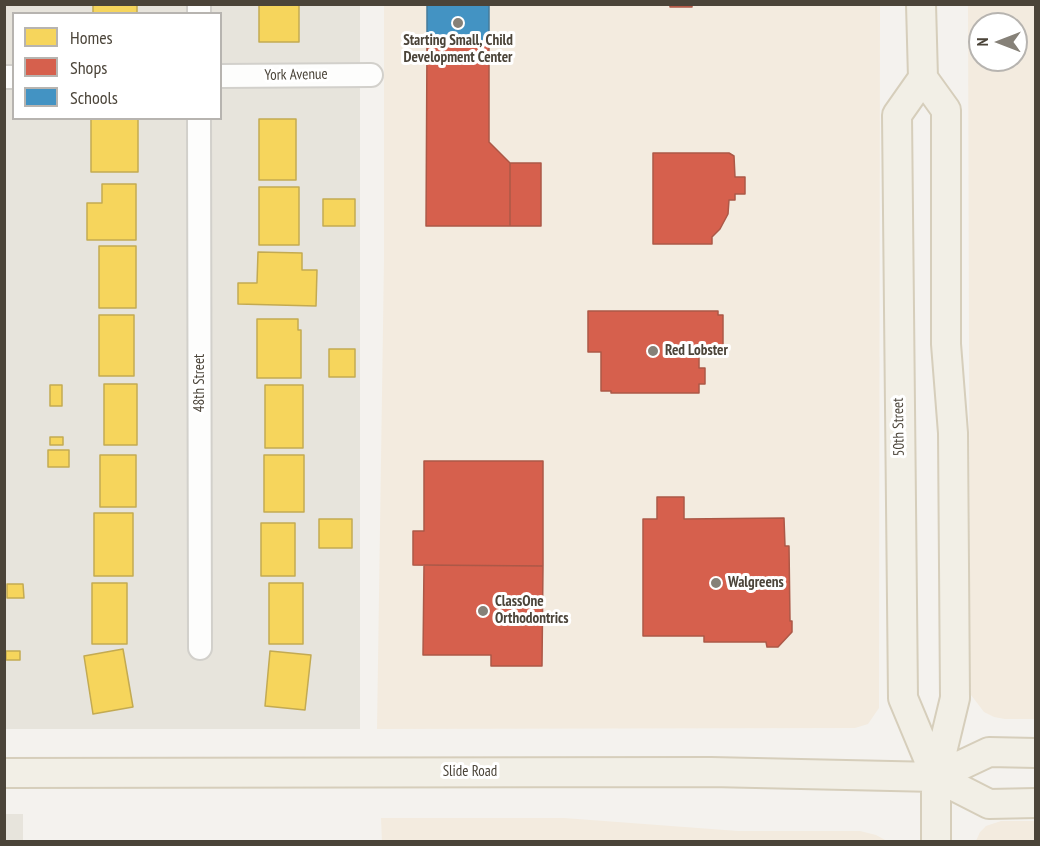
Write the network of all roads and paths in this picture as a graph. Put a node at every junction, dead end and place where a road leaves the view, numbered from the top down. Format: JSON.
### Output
{"nodes":[{"id":1,"x":921,"y":4,"type":"edge"},
{"id":2,"x":371,"y":75,"type":"dead end"},
{"id":3,"x":222,"y":76,"type":"edge"},
{"id":4,"x":922,"y":78,"type":"junction"},
{"id":5,"x":200,"y":120,"type":"edge"},
{"id":6,"x":200,"y":648,"type":"dead end"},
{"id":7,"x":1035,"y":753,"type":"edge"},
{"id":8,"x":4,"y":772,"type":"edge"},
{"id":9,"x":936,"y":777,"type":"junction"},
{"id":10,"x":1035,"y":803,"type":"edge"},
{"id":11,"x":936,"y":842,"type":"edge"}],
"edges":[{"from":1,"to":4,"type":"main road"},
{"from":2,"to":3,"type":"street","name":"York Avenue"},
{"from":4,"to":9,"type":"main road","name":"50th Street"},
{"from":4,"to":9,"type":"main road","name":"50th Street"},
{"from":5,"to":6,"type":"street","name":"48th Street"},
{"from":7,"to":9,"type":"main road","name":"Slide Road"},
{"from":8,"to":9,"type":"main road","name":"Slide Road"},
{"from":9,"to":10,"type":"main road","name":"Slide Road"},
{"from":9,"to":11,"type":"main road","name":"50th Street"}]}
